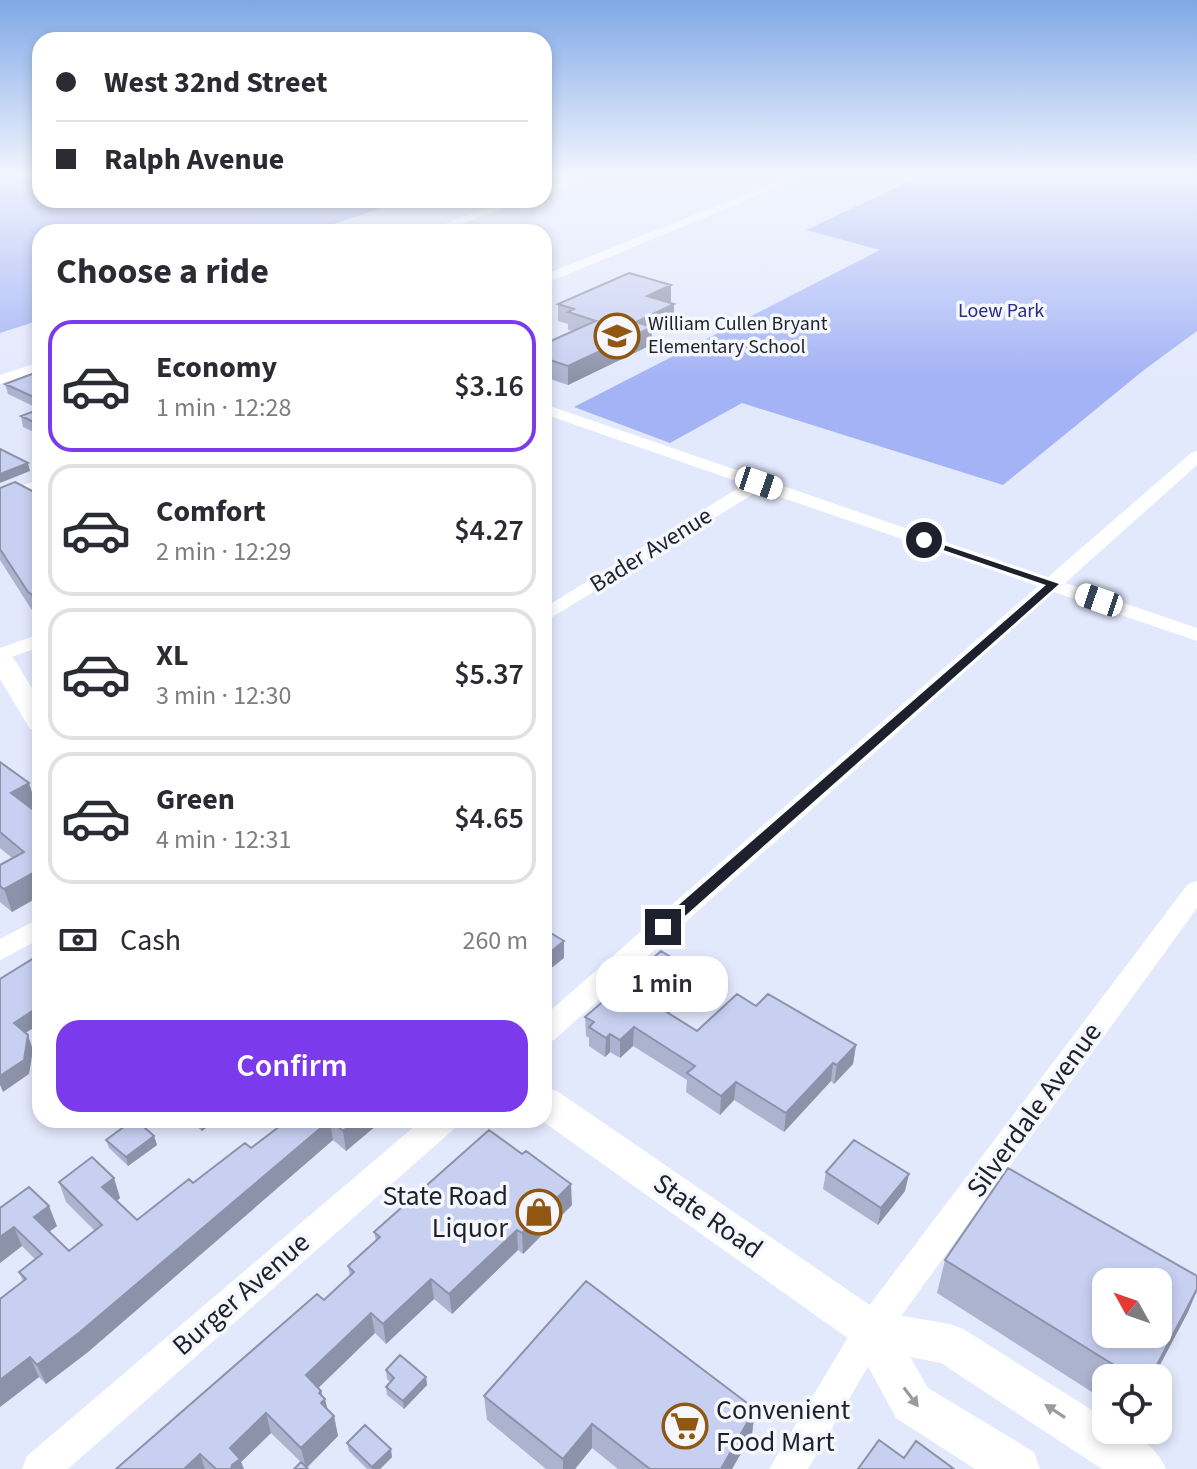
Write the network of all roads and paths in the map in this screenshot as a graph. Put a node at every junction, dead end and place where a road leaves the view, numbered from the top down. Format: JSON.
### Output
{"nodes":[{"id":1,"x":639,"y":242,"type":"edge"},
{"id":2,"x":558,"y":263,"type":"dead end"},
{"id":3,"x":574,"y":268,"type":"junction"},
{"id":4,"x":552,"y":277,"type":"edge"},
{"id":5,"x":32,"y":369,"type":"edge"},
{"id":6,"x":0,"y":380,"type":"edge"},
{"id":7,"x":552,"y":412,"type":"edge"},
{"id":8,"x":1197,"y":456,"type":"edge"},
{"id":9,"x":759,"y":483,"type":"junction"},
{"id":10,"x":32,"y":487,"type":"edge"},
{"id":11,"x":0,"y":500,"type":"edge"},
{"id":12,"x":1053,"y":584,"type":"junction"},
{"id":13,"x":552,"y":611,"type":"edge"},
{"id":14,"x":1197,"y":635,"type":"edge"},
{"id":15,"x":32,"y":643,"type":"edge"},
{"id":16,"x":0,"y":656,"type":"edge"},
{"id":17,"x":32,"y":710,"type":"edge"},
{"id":18,"x":1197,"y":890,"type":"edge"},
{"id":19,"x":32,"y":932,"type":"edge"},
{"id":20,"x":0,"y":951,"type":"edge"},
{"id":21,"x":552,"y":1025,"type":"edge"},
{"id":22,"x":552,"y":1108,"type":"edge"},
{"id":23,"x":434,"y":1128,"type":"edge"},
{"id":24,"x":871,"y":1330,"type":"junction"},
{"id":25,"x":40,"y":1469,"type":"edge"},
{"id":26,"x":787,"y":1469,"type":"edge"},
{"id":27,"x":1017,"y":1469,"type":"edge"},
{"id":28,"x":1143,"y":1469,"type":"edge"}],
"edges":[{"from":1,"to":3,"type":"street"},
{"from":2,"to":3,"type":"street"},
{"from":3,"to":4,"type":"street"},
{"from":5,"to":6,"type":"street"},
{"from":7,"to":9,"type":"street"},
{"from":8,"to":12,"type":"street"},
{"from":9,"to":12,"type":"street"},
{"from":9,"to":13,"type":"street","name":"Bader Avenue"},
{"from":10,"to":11,"type":"street"},
{"from":12,"to":14,"type":"street"},
{"from":12,"to":21,"type":"street"},
{"from":15,"to":16,"type":"street"},
{"from":16,"to":17,"type":"main road"},
{"from":18,"to":24,"type":"street","name":"Silverdale Avenue"},
{"from":19,"to":20,"type":"street"},
{"from":22,"to":24,"type":"main road","name":"State Road"},
{"from":23,"to":25,"type":"street","name":"Burger Avenue"},
{"from":24,"to":26,"type":"street","name":"Silverdale Avenue"},
{"from":24,"to":27,"type":"main road","name":"State Road","one_way":true},
{"from":28,"to":24,"type":"main road","name":"State Road","one_way":true}]}
